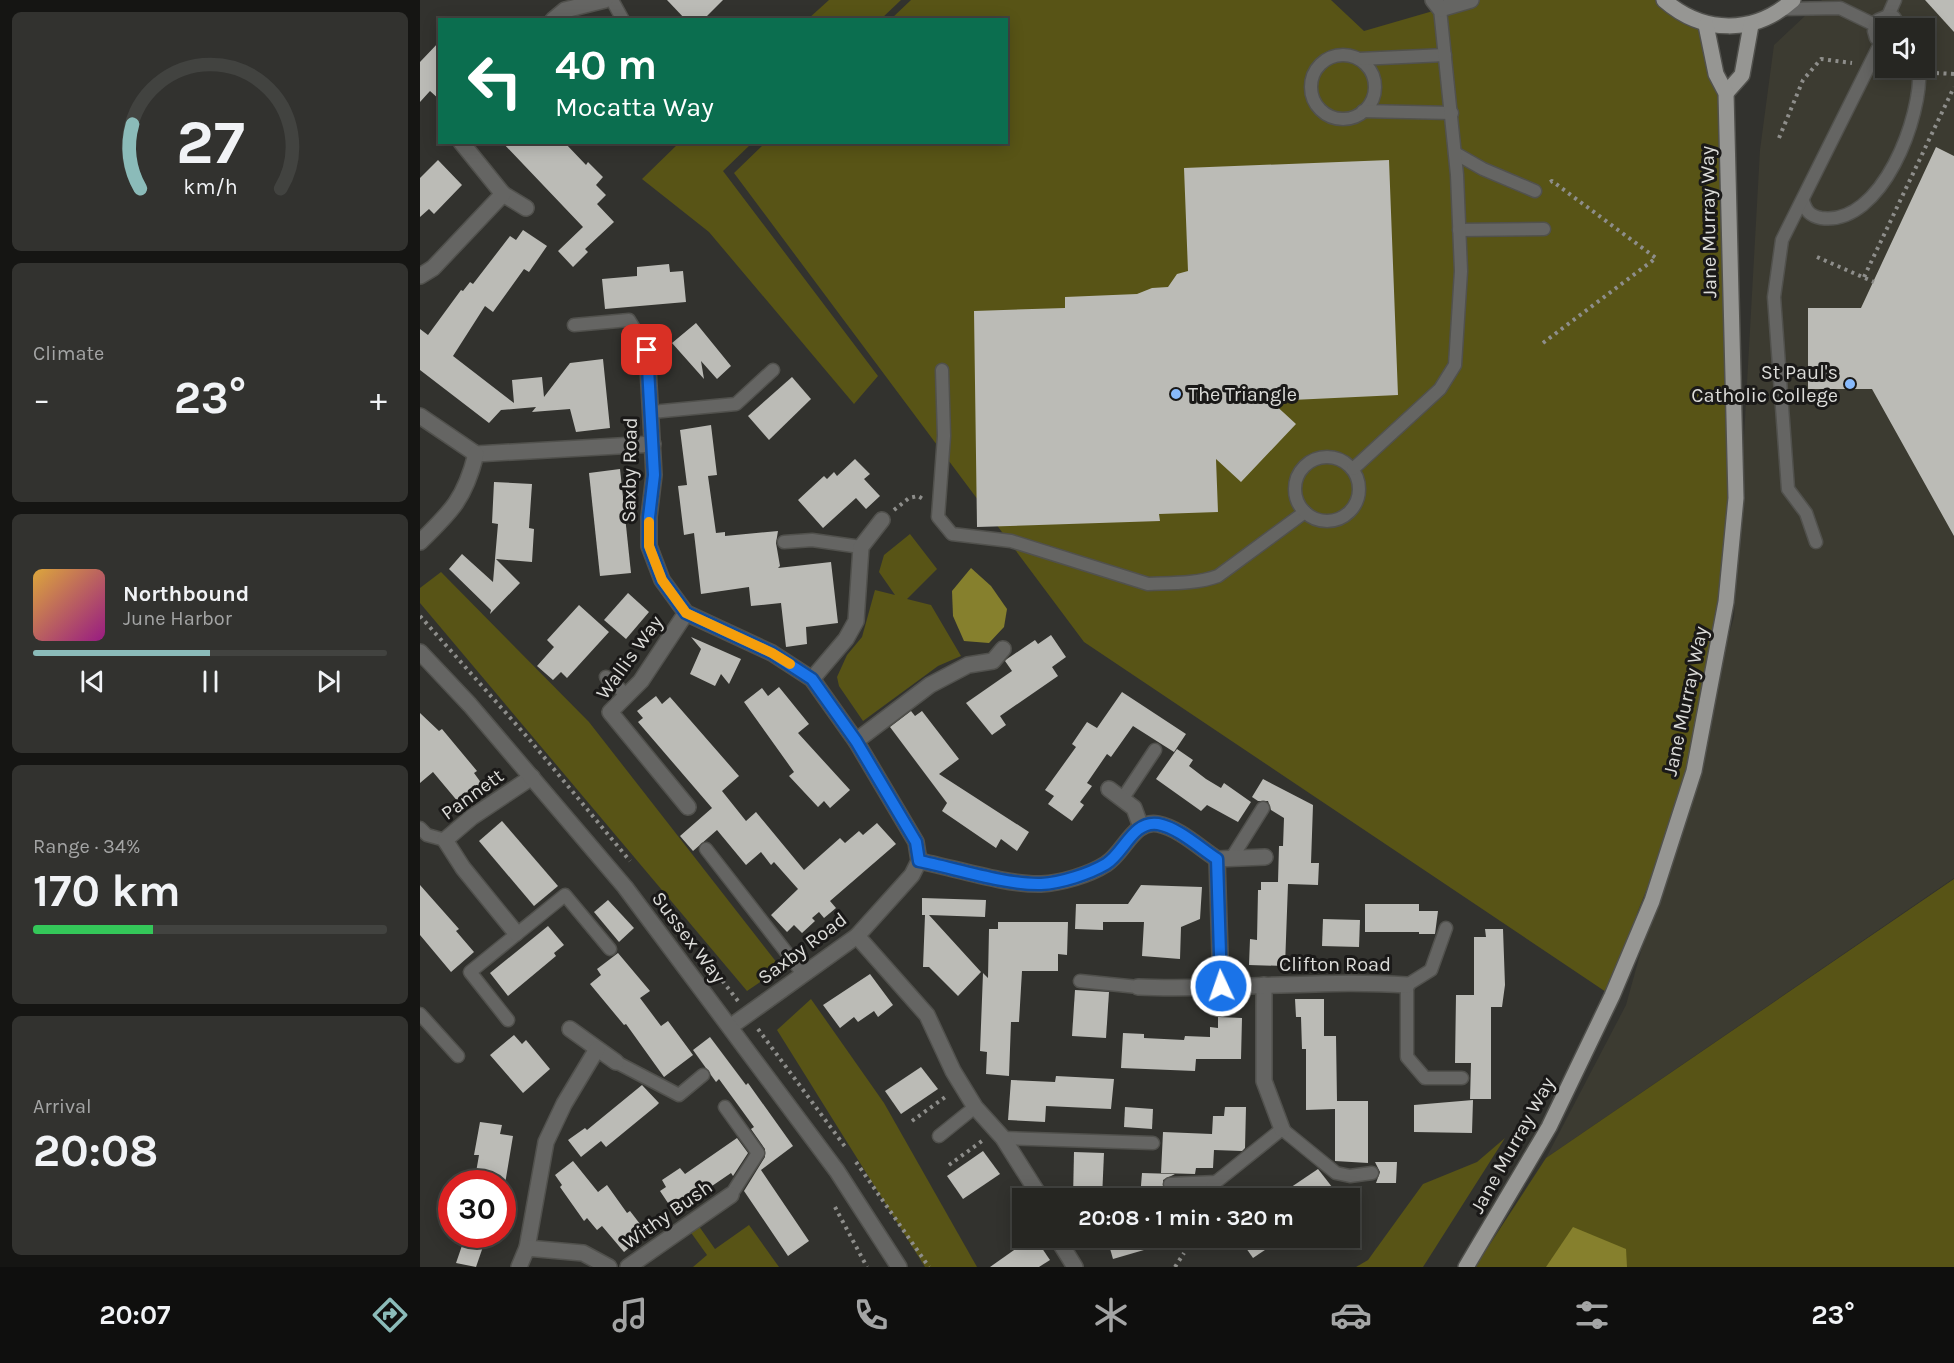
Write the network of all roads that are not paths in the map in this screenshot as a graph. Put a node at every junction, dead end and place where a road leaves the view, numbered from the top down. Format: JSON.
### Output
{"nodes":[{"id":1,"x":605,"y":0,"type":"edge"},
{"id":2,"x":612,"y":0,"type":"edge"},
{"id":3,"x":1471,"y":0,"type":"edge"},
{"id":4,"x":1664,"y":0,"type":"edge"},
{"id":5,"x":1895,"y":0,"type":"edge"},
{"id":6,"x":1788,"y":4,"type":"edge"},
{"id":7,"x":1838,"y":4,"type":"edge"},
{"id":8,"x":1437,"y":5,"type":"edge"},
{"id":9,"x":1888,"y":16,"type":"junction"},
{"id":10,"x":555,"y":18,"type":"edge"},
{"id":11,"x":622,"y":18,"type":"edge"},
{"id":12,"x":1882,"y":18,"type":"edge"},
{"id":13,"x":1892,"y":18,"type":"edge"},
{"id":14,"x":1706,"y":25,"type":"junction"},
{"id":15,"x":1751,"y":25,"type":"junction"},
{"id":16,"x":1875,"y":25,"type":"joint"},
{"id":17,"x":1875,"y":33,"type":"edge"},
{"id":18,"x":1444,"y":55,"type":"junction"},
{"id":19,"x":1875,"y":56,"type":"edge"},
{"id":20,"x":1359,"y":59,"type":"junction"},
{"id":21,"x":1919,"y":78,"type":"edge"},
{"id":22,"x":1726,"y":93,"type":"junction"},
{"id":23,"x":1363,"y":111,"type":"junction"},
{"id":24,"x":1452,"y":113,"type":"junction"},
{"id":25,"x":462,"y":144,"type":"edge"},
{"id":26,"x":1455,"y":153,"type":"junction"},
{"id":27,"x":1535,"y":191,"type":"road end"},
{"id":28,"x":503,"y":194,"type":"junction"},
{"id":29,"x":1803,"y":201,"type":"junction"},
{"id":30,"x":526,"y":208,"type":"dead end"},
{"id":31,"x":1544,"y":229,"type":"dead end"},
{"id":32,"x":1459,"y":230,"type":"junction"},
{"id":33,"x":420,"y":276,"type":"edge"},
{"id":34,"x":574,"y":326,"type":"dead end"},
{"id":35,"x":647,"y":350,"type":"joint"},
{"id":36,"x":773,"y":370,"type":"dead end"},
{"id":37,"x":942,"y":370,"type":"dead end"},
{"id":38,"x":652,"y":412,"type":"junction"},
{"id":39,"x":420,"y":416,"type":"edge"},
{"id":40,"x":653,"y":444,"type":"junction"},
{"id":41,"x":476,"y":454,"type":"junction"},
{"id":42,"x":1353,"y":469,"type":"junction"},
{"id":43,"x":1305,"y":512,"type":"junction"},
{"id":44,"x":882,"y":520,"type":"road end"},
{"id":45,"x":420,"y":542,"type":"edge"},
{"id":46,"x":784,"y":542,"type":"dead end"},
{"id":47,"x":1816,"y":542,"type":"dead end"},
{"id":48,"x":861,"y":547,"type":"junction"},
{"id":49,"x":686,"y":613,"type":"junction"},
{"id":50,"x":1003,"y":649,"type":"dead end"},
{"id":51,"x":420,"y":652,"type":"edge"},
{"id":52,"x":606,"y":677,"type":"dead end"},
{"id":53,"x":812,"y":679,"type":"junction"},
{"id":54,"x":627,"y":695,"type":"junction"},
{"id":55,"x":856,"y":741,"type":"junction"},
{"id":56,"x":1155,"y":750,"type":"dead end"},
{"id":57,"x":532,"y":777,"type":"junction"},
{"id":58,"x":1109,"y":789,"type":"dead end"},
{"id":59,"x":1123,"y":798,"type":"junction"},
{"id":60,"x":688,"y":807,"type":"dead end"},
{"id":61,"x":1263,"y":808,"type":"dead end"},
{"id":62,"x":1141,"y":827,"type":"junction"},
{"id":63,"x":420,"y":828,"type":"edge"},
{"id":64,"x":445,"y":840,"type":"junction"},
{"id":65,"x":706,"y":849,"type":"dead end"},
{"id":66,"x":1265,"y":857,"type":"dead end"},
{"id":67,"x":1224,"y":859,"type":"junction"},
{"id":68,"x":919,"y":861,"type":"junction"},
{"id":69,"x":1446,"y":928,"type":"dead end"},
{"id":70,"x":516,"y":933,"type":"junction"},
{"id":71,"x":857,"y":936,"type":"junction"},
{"id":72,"x":610,"y":948,"type":"dead end"},
{"id":73,"x":804,"y":975,"type":"junction"},
{"id":74,"x":1080,"y":981,"type":"dead end"},
{"id":75,"x":1264,"y":985,"type":"junction"},
{"id":76,"x":1407,"y":985,"type":"junction"},
{"id":77,"x":1221,"y":986,"type":"junction"},
{"id":78,"x":1138,"y":987,"type":"joint"},
{"id":79,"x":420,"y":1014,"type":"edge"},
{"id":80,"x":508,"y":1020,"type":"dead end"},
{"id":81,"x":730,"y":1027,"type":"junction"},
{"id":82,"x":570,"y":1029,"type":"dead end"},
{"id":83,"x":597,"y":1049,"type":"junction"},
{"id":84,"x":458,"y":1056,"type":"dead end"},
{"id":85,"x":616,"y":1062,"type":"joint"},
{"id":86,"x":703,"y":1076,"type":"dead end"},
{"id":87,"x":1462,"y":1078,"type":"dead end"},
{"id":88,"x":725,"y":1107,"type":"dead end"},
{"id":89,"x":975,"y":1107,"type":"junction"},
{"id":90,"x":1282,"y":1129,"type":"junction"},
{"id":91,"x":999,"y":1135,"type":"junction"},
{"id":92,"x":939,"y":1136,"type":"dead end"},
{"id":93,"x":1153,"y":1143,"type":"dead end"},
{"id":94,"x":1372,"y":1173,"type":"dead end"},
{"id":95,"x":1216,"y":1182,"type":"junction"},
{"id":96,"x":1170,"y":1184,"type":"dead end"},
{"id":97,"x":1034,"y":1188,"type":"edge"},
{"id":98,"x":1212,"y":1188,"type":"edge"},
{"id":99,"x":731,"y":1196,"type":"joint"},
{"id":100,"x":527,"y":1248,"type":"junction"},
{"id":101,"x":1063,"y":1248,"type":"edge"},
{"id":102,"x":519,"y":1267,"type":"edge"},
{"id":103,"x":609,"y":1267,"type":"edge"},
{"id":104,"x":628,"y":1267,"type":"edge"},
{"id":105,"x":899,"y":1267,"type":"edge"},
{"id":106,"x":1075,"y":1267,"type":"edge"},
{"id":107,"x":1466,"y":1267,"type":"edge"}],
"edges":[{"from":1,"to":10,"type":"street"},
{"from":2,"to":11,"type":"lane"},
{"from":3,"to":8,"type":"street"},
{"from":4,"to":14,"type":"main road"},
{"from":5,"to":9,"type":"lane"},
{"from":6,"to":7,"type":"lane"},
{"from":6,"to":15,"type":"main road"},
{"from":7,"to":16,"type":"lane"},
{"from":8,"to":18,"type":"lane"},
{"from":9,"to":12,"type":"lane"},
{"from":9,"to":13,"type":"lane"},
{"from":14,"to":15,"type":"main road"},
{"from":14,"to":22,"type":"main road","name":"Jane Murray Way"},
{"from":15,"to":22,"type":"main road"},
{"from":16,"to":17,"type":"lane"},
{"from":18,"to":20,"type":"lane"},
{"from":18,"to":24,"type":"lane"},
{"from":19,"to":29,"type":"lane"},
{"from":20,"to":23,"type":"lane"},
{"from":20,"to":23,"type":"lane"},
{"from":21,"to":29,"type":"lane"},
{"from":22,"to":107,"type":"main road","name":"Jane Murray Way"},
{"from":23,"to":24,"type":"lane"},
{"from":24,"to":26,"type":"lane"},
{"from":25,"to":28,"type":"street"},
{"from":26,"to":27,"type":"lane"},
{"from":26,"to":32,"type":"lane"},
{"from":28,"to":30,"type":"street"},
{"from":28,"to":33,"type":"street"},
{"from":29,"to":47,"type":"lane"},
{"from":31,"to":32,"type":"lane"},
{"from":32,"to":42,"type":"lane"},
{"from":34,"to":35,"type":"lane"},
{"from":35,"to":38,"type":"street","name":"Saxby Road"},
{"from":36,"to":38,"type":"lane"},
{"from":37,"to":43,"type":"lane"},
{"from":38,"to":40,"type":"street","name":"Saxby Road"},
{"from":39,"to":41,"type":"street"},
{"from":40,"to":41,"type":"street"},
{"from":40,"to":49,"type":"street","name":"Saxby Road"},
{"from":41,"to":45,"type":"street"},
{"from":42,"to":43,"type":"lane"},
{"from":42,"to":43,"type":"lane"},
{"from":44,"to":48,"type":"street"},
{"from":46,"to":48,"type":"lane"},
{"from":48,"to":53,"type":"street"},
{"from":49,"to":53,"type":"street","name":"Saxby Road"},
{"from":49,"to":54,"type":"street","name":"Wallis Way"},
{"from":50,"to":55,"type":"street"},
{"from":51,"to":57,"type":"street","name":"Sussex Way"},
{"from":52,"to":54,"type":"lane"},
{"from":53,"to":55,"type":"street","name":"Saxby Road"},
{"from":54,"to":60,"type":"street","name":"Wallis Way"},
{"from":55,"to":68,"type":"street","name":"Saxby Road"},
{"from":56,"to":59,"type":"lane"},
{"from":57,"to":64,"type":"street","name":"Pannett"},
{"from":57,"to":81,"type":"street","name":"Sussex Way"},
{"from":58,"to":59,"type":"street"},
{"from":59,"to":62,"type":"street"},
{"from":61,"to":67,"type":"lane"},
{"from":62,"to":67,"type":"street"},
{"from":62,"to":68,"type":"street"},
{"from":63,"to":64,"type":"lane"},
{"from":64,"to":70,"type":"street","name":"Pannett"},
{"from":65,"to":73,"type":"lane"},
{"from":66,"to":67,"type":"street"},
{"from":67,"to":77,"type":"street"},
{"from":68,"to":71,"type":"street","name":"Saxby Road"},
{"from":69,"to":76,"type":"lane"},
{"from":70,"to":72,"type":"lane"},
{"from":70,"to":80,"type":"lane"},
{"from":71,"to":73,"type":"street","name":"Saxby Road"},
{"from":71,"to":89,"type":"street"},
{"from":73,"to":81,"type":"street","name":"Saxby Road"},
{"from":74,"to":78,"type":"lane"},
{"from":75,"to":76,"type":"street","name":"Clifton Road"},
{"from":75,"to":77,"type":"street","name":"Clifton Road"},
{"from":75,"to":90,"type":"street","name":"Clifton Road"},
{"from":76,"to":87,"type":"lane"},
{"from":77,"to":78,"type":"street","name":"Clifton Road"},
{"from":79,"to":84,"type":"lane"},
{"from":81,"to":105,"type":"street","name":"Sussex Way"},
{"from":82,"to":83,"type":"street"},
{"from":83,"to":85,"type":"street"},
{"from":83,"to":100,"type":"street"},
{"from":85,"to":86,"type":"lane"},
{"from":88,"to":99,"type":"lane"},
{"from":89,"to":91,"type":"street"},
{"from":89,"to":92,"type":"lane"},
{"from":90,"to":94,"type":"lane"},
{"from":90,"to":95,"type":"lane"},
{"from":91,"to":93,"type":"lane"},
{"from":91,"to":97,"type":"street"},
{"from":95,"to":96,"type":"lane"},
{"from":95,"to":98,"type":"lane"},
{"from":99,"to":104,"type":"street","name":"Withy Bush"},
{"from":100,"to":102,"type":"street"},
{"from":100,"to":103,"type":"street","name":"Withy Bush"},
{"from":101,"to":106,"type":"street"}]}
